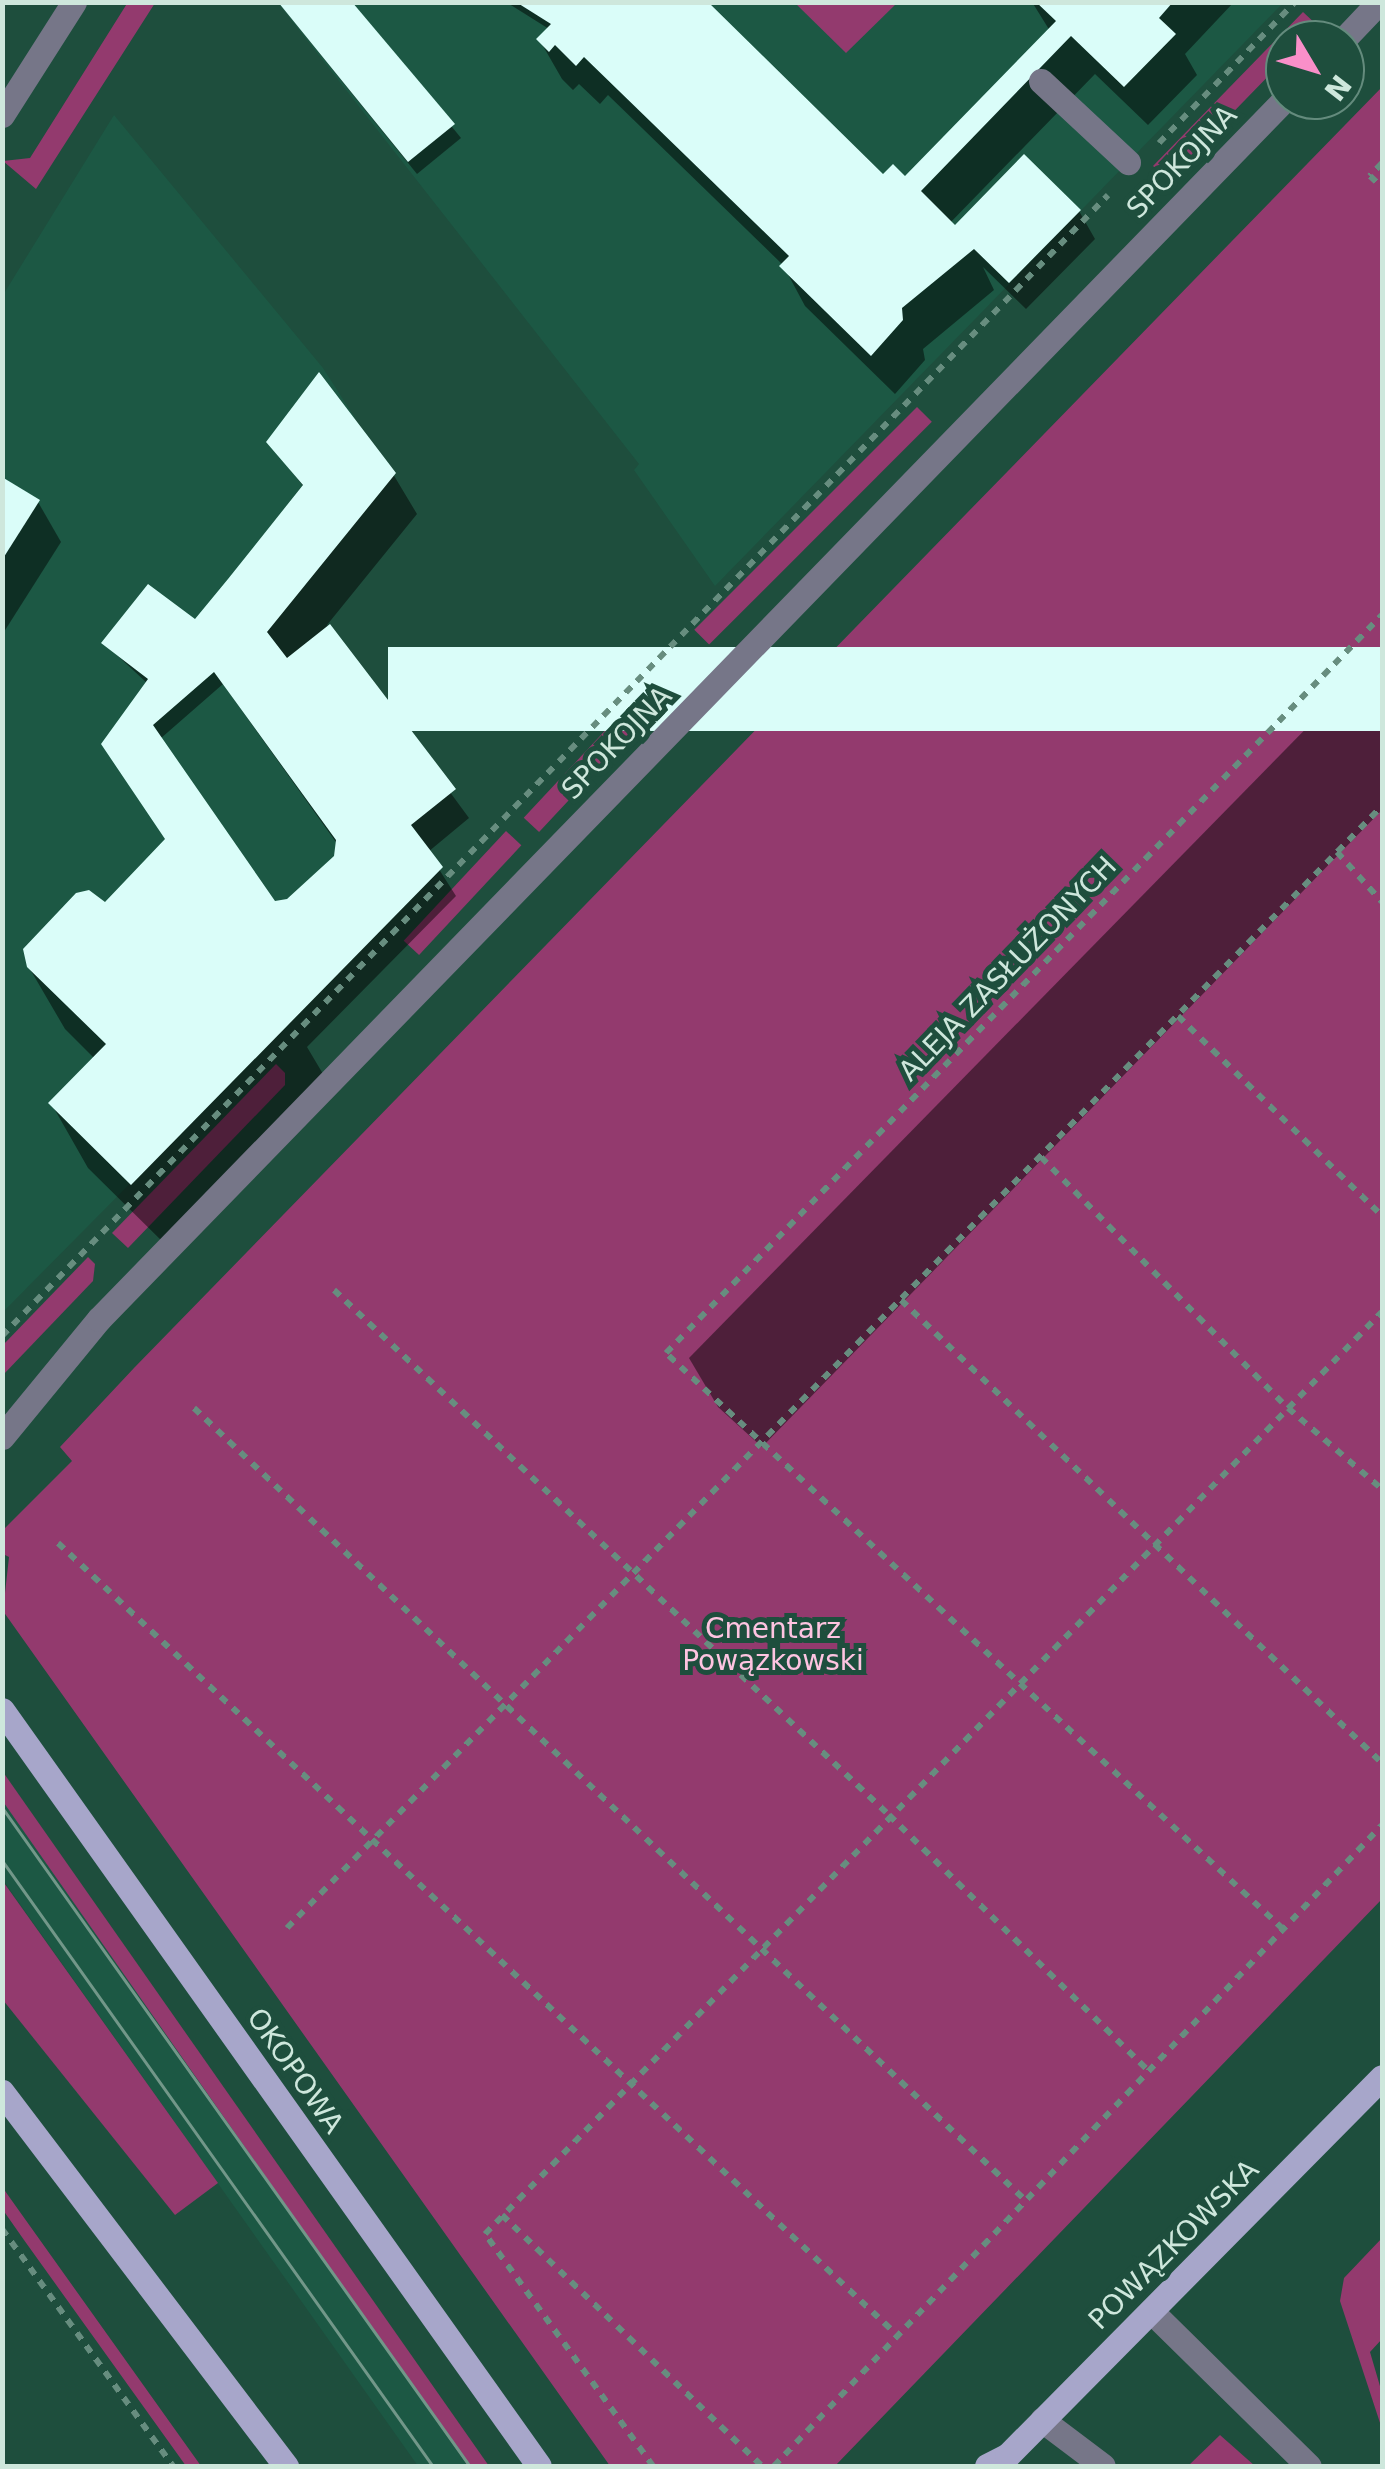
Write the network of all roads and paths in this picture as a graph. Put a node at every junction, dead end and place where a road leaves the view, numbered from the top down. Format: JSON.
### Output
{"nodes":[{"id":1,"x":74,"y":2,"type":"edge"},
{"id":2,"x":1295,"y":2,"type":"edge"},
{"id":3,"x":1041,"y":81,"type":"dead end"},
{"id":4,"x":2,"y":115,"type":"edge"},
{"id":5,"x":1265,"y":120,"type":"edge"},
{"id":6,"x":1382,"y":163,"type":"edge"},
{"id":7,"x":1132,"y":167,"type":"junction"},
{"id":8,"x":1382,"y":187,"type":"edge"},
{"id":9,"x":1382,"y":616,"type":"edge"},
{"id":10,"x":1382,"y":806,"type":"edge"},
{"id":11,"x":1337,"y":852,"type":"junction"},
{"id":12,"x":1382,"y":902,"type":"edge"},
{"id":13,"x":1178,"y":1016,"type":"junction"},
{"id":14,"x":1041,"y":1158,"type":"junction"},
{"id":15,"x":1382,"y":1216,"type":"edge"},
{"id":16,"x":334,"y":1290,"type":"dead end"},
{"id":17,"x":902,"y":1300,"type":"junction"},
{"id":18,"x":1382,"y":1312,"type":"edge"},
{"id":19,"x":2,"y":1336,"type":"edge"},
{"id":20,"x":194,"y":1408,"type":"dead end"},
{"id":21,"x":1288,"y":1408,"type":"junction"},
{"id":22,"x":2,"y":1437,"type":"edge"},
{"id":23,"x":761,"y":1444,"type":"junction"},
{"id":24,"x":1382,"y":1489,"type":"edge"},
{"id":25,"x":58,"y":1542,"type":"dead end"},
{"id":26,"x":1154,"y":1546,"type":"junction"},
{"id":27,"x":634,"y":1572,"type":"junction"},
{"id":28,"x":1019,"y":1682,"type":"junction"},
{"id":29,"x":505,"y":1705,"type":"junction"},
{"id":30,"x":2,"y":1710,"type":"edge"},
{"id":31,"x":1382,"y":1763,"type":"edge"},
{"id":32,"x":890,"y":1815,"type":"junction"},
{"id":33,"x":1382,"y":1825,"type":"edge"},
{"id":34,"x":370,"y":1843,"type":"junction"},
{"id":35,"x":287,"y":1928,"type":"dead end"},
{"id":36,"x":1283,"y":1929,"type":"junction"},
{"id":37,"x":760,"y":1949,"type":"junction"},
{"id":38,"x":1148,"y":2070,"type":"junction"},
{"id":39,"x":1382,"y":2077,"type":"edge"},
{"id":40,"x":627,"y":2084,"type":"junction"},
{"id":41,"x":2,"y":2092,"type":"edge"},
{"id":42,"x":1024,"y":2199,"type":"junction"},
{"id":43,"x":502,"y":2215,"type":"junction"},
{"id":44,"x":2,"y":2229,"type":"edge"},
{"id":45,"x":1151,"y":2311,"type":"junction"},
{"id":46,"x":896,"y":2334,"type":"junction"},
{"id":47,"x":1042,"y":2420,"type":"junction"},
{"id":48,"x":998,"y":2463,"type":"edge"},
{"id":49,"x":173,"y":2466,"type":"edge"},
{"id":50,"x":286,"y":2466,"type":"edge"},
{"id":51,"x":539,"y":2466,"type":"edge"},
{"id":52,"x":653,"y":2466,"type":"edge"},
{"id":53,"x":762,"y":2466,"type":"edge"},
{"id":54,"x":774,"y":2466,"type":"edge"},
{"id":55,"x":1103,"y":2466,"type":"edge"},
{"id":56,"x":1309,"y":2466,"type":"edge"}],
"edges":[{"from":1,"to":4,"type":"street"},
{"from":2,"to":7,"type":"path"},
{"from":3,"to":7,"type":"street"},
{"from":5,"to":22,"type":"street","name":"SPOKOJNA"},
{"from":6,"to":8,"type":"path"},
{"from":7,"to":19,"type":"path"},
{"from":9,"to":23,"type":"path","name":"ALEJA ZASŁUŻONYCH"},
{"from":10,"to":11,"type":"path"},
{"from":11,"to":12,"type":"path"},
{"from":11,"to":13,"type":"path"},
{"from":13,"to":14,"type":"path"},
{"from":13,"to":15,"type":"path"},
{"from":14,"to":17,"type":"path"},
{"from":14,"to":21,"type":"path"},
{"from":16,"to":27,"type":"path"},
{"from":17,"to":23,"type":"path"},
{"from":17,"to":26,"type":"path"},
{"from":18,"to":21,"type":"path"},
{"from":20,"to":29,"type":"path"},
{"from":21,"to":24,"type":"path"},
{"from":21,"to":26,"type":"path"},
{"from":23,"to":27,"type":"path"},
{"from":23,"to":28,"type":"path"},
{"from":25,"to":34,"type":"path"},
{"from":26,"to":28,"type":"path"},
{"from":26,"to":31,"type":"path"},
{"from":27,"to":29,"type":"path"},
{"from":27,"to":32,"type":"path"},
{"from":28,"to":32,"type":"path"},
{"from":28,"to":36,"type":"path"},
{"from":29,"to":34,"type":"path"},
{"from":29,"to":37,"type":"path"},
{"from":30,"to":51,"type":"main road","name":"OKOPOWA"},
{"from":32,"to":37,"type":"path"},
{"from":32,"to":38,"type":"path"},
{"from":33,"to":36,"type":"path"},
{"from":34,"to":35,"type":"path"},
{"from":34,"to":40,"type":"path"},
{"from":36,"to":38,"type":"path"},
{"from":37,"to":40,"type":"path"},
{"from":37,"to":42,"type":"path"},
{"from":38,"to":42,"type":"path"},
{"from":39,"to":45,"type":"main road","name":"POWĄZKOWSKA"},
{"from":40,"to":43,"type":"path"},
{"from":40,"to":46,"type":"path"},
{"from":41,"to":50,"type":"main road"},
{"from":42,"to":46,"type":"path"},
{"from":43,"to":52,"type":"path"},
{"from":43,"to":53,"type":"path"},
{"from":44,"to":49,"type":"path"},
{"from":45,"to":47,"type":"main road","name":"POWĄZKOWSKA"},
{"from":45,"to":56,"type":"street"},
{"from":46,"to":54,"type":"path"},
{"from":47,"to":48,"type":"main road","name":"POWĄZKOWSKA"},
{"from":47,"to":55,"type":"street"}]}
